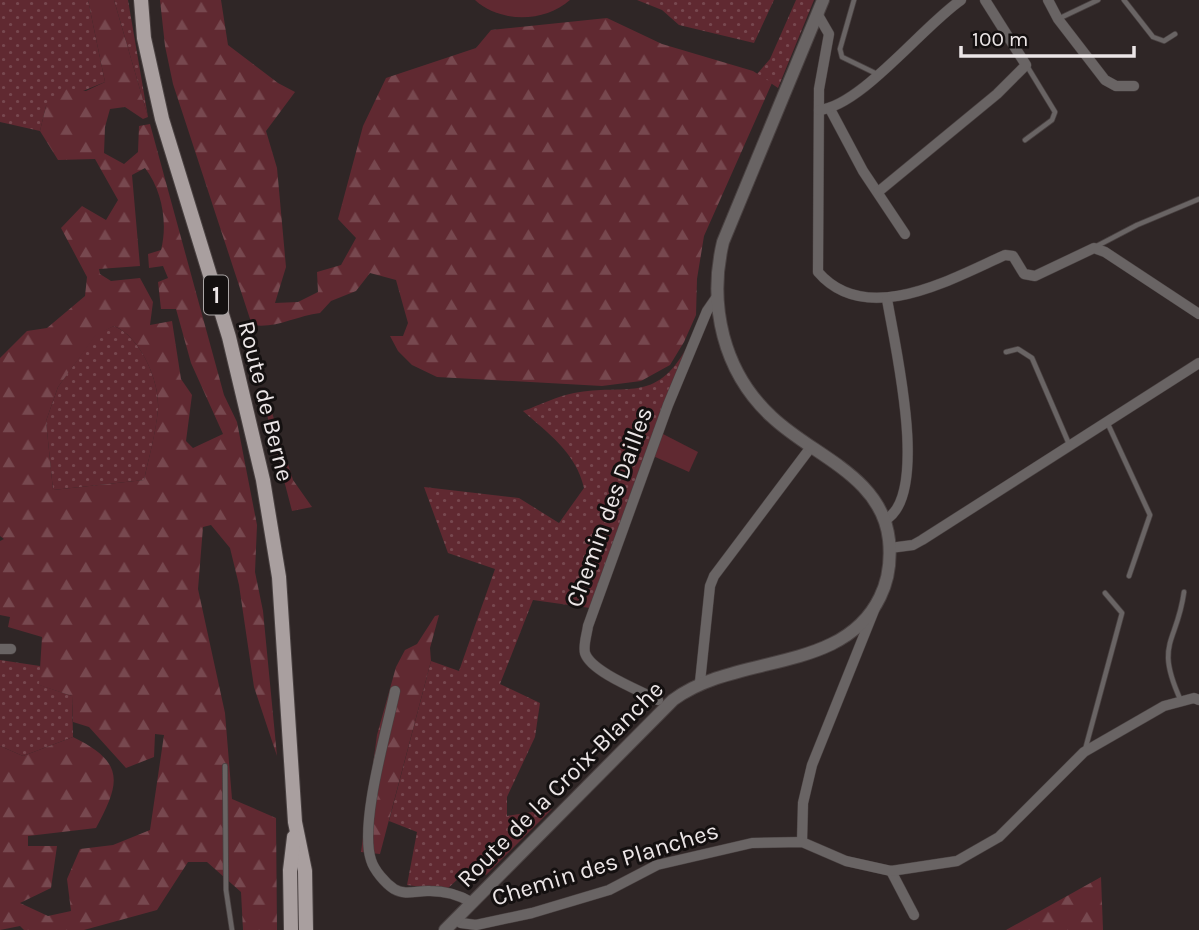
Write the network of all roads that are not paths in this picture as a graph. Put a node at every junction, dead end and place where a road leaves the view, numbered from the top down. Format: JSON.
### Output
{"nodes":[{"id":1,"x":141,"y":0,"type":"edge"},
{"id":2,"x":823,"y":0,"type":"edge"},
{"id":3,"x":854,"y":0,"type":"edge"},
{"id":4,"x":961,"y":0,"type":"edge"},
{"id":5,"x":985,"y":0,"type":"edge"},
{"id":6,"x":1048,"y":0,"type":"edge"},
{"id":7,"x":1098,"y":0,"type":"edge"},
{"id":8,"x":1124,"y":0,"type":"edge"},
{"id":9,"x":818,"y":15,"type":"junction"},
{"id":10,"x":1058,"y":19,"type":"junction"},
{"id":11,"x":1175,"y":34,"type":"dead end"},
{"id":12,"x":1026,"y":65,"type":"junction"},
{"id":13,"x":877,"y":74,"type":"junction"},
{"id":14,"x":1134,"y":86,"type":"dead end"},
{"id":15,"x":825,"y":110,"type":"junction"},
{"id":16,"x":1025,"y":140,"type":"dead end"},
{"id":17,"x":878,"y":192,"type":"junction"},
{"id":18,"x":1199,"y":199,"type":"edge"},
{"id":19,"x":905,"y":234,"type":"dead end"},
{"id":20,"x":1094,"y":248,"type":"junction"},
{"id":21,"x":716,"y":298,"type":"junction"},
{"id":22,"x":887,"y":299,"type":"junction"},
{"id":23,"x":1199,"y":314,"type":"edge"},
{"id":24,"x":1006,"y":352,"type":"dead end"},
{"id":25,"x":1199,"y":363,"type":"edge"},
{"id":26,"x":1107,"y":420,"type":"junction"},
{"id":27,"x":1070,"y":445,"type":"junction"},
{"id":28,"x":811,"y":447,"type":"junction"},
{"id":29,"x":884,"y":520,"type":"junction"},
{"id":30,"x":890,"y":548,"type":"junction"},
{"id":31,"x":1129,"y":576,"type":"dead end"},
{"id":32,"x":1184,"y":592,"type":"dead end"},
{"id":33,"x":1105,"y":593,"type":"dead end"},
{"id":34,"x":877,"y":604,"type":"junction"},
{"id":35,"x":700,"y":682,"type":"junction"},
{"id":36,"x":396,"y":691,"type":"dead end"},
{"id":37,"x":659,"y":700,"type":"dead end"},
{"id":38,"x":1199,"y":700,"type":"edge"},
{"id":39,"x":1181,"y":702,"type":"junction"},
{"id":40,"x":1084,"y":752,"type":"junction"},
{"id":41,"x":225,"y":766,"type":"dead end"},
{"id":42,"x":295,"y":822,"type":"junction"},
{"id":43,"x":802,"y":842,"type":"junction"},
{"id":44,"x":891,"y":871,"type":"junction"},
{"id":45,"x":471,"y":902,"type":"junction"},
{"id":46,"x":914,"y":915,"type":"dead end"},
{"id":47,"x":455,"y":919,"type":"junction"},
{"id":48,"x":232,"y":930,"type":"edge"},
{"id":49,"x":291,"y":930,"type":"edge"},
{"id":50,"x":306,"y":930,"type":"edge"},
{"id":51,"x":445,"y":930,"type":"edge"}],
"edges":[{"from":1,"to":42,"type":"main road","name":"Route de Berne","number":"1"},
{"from":2,"to":9,"type":"street","name":"Route de la Croix-Blanche"},
{"from":3,"to":13,"type":"lane"},
{"from":4,"to":13,"type":"street"},
{"from":5,"to":12,"type":"street"},
{"from":6,"to":10,"type":"street"},
{"from":7,"to":10,"type":"lane"},
{"from":8,"to":11,"type":"lane"},
{"from":9,"to":15,"type":"street"},
{"from":9,"to":21,"type":"street","name":"Route de la Croix-Blanche"},
{"from":10,"to":14,"type":"street"},
{"from":12,"to":16,"type":"lane"},
{"from":12,"to":17,"type":"street"},
{"from":13,"to":15,"type":"street"},
{"from":15,"to":17,"type":"street"},
{"from":15,"to":22,"type":"street"},
{"from":17,"to":19,"type":"street"},
{"from":18,"to":20,"type":"lane"},
{"from":20,"to":22,"type":"street"},
{"from":20,"to":23,"type":"street"},
{"from":21,"to":28,"type":"street","name":"Route de la Croix-Blanche"},
{"from":21,"to":37,"type":"street","name":"Chemin des Dailles"},
{"from":22,"to":29,"type":"street"},
{"from":24,"to":27,"type":"lane"},
{"from":25,"to":26,"type":"street"},
{"from":26,"to":27,"type":"street"},
{"from":26,"to":31,"type":"lane"},
{"from":27,"to":30,"type":"street"},
{"from":28,"to":29,"type":"street","name":"Route de la Croix-Blanche"},
{"from":28,"to":35,"type":"street"},
{"from":29,"to":30,"type":"street","name":"Route de la Croix-Blanche"},
{"from":30,"to":34,"type":"street","name":"Route de la Croix-Blanche"},
{"from":32,"to":39,"type":"lane"},
{"from":33,"to":40,"type":"lane"},
{"from":34,"to":35,"type":"street","name":"Route de la Croix-Blanche"},
{"from":34,"to":43,"type":"street"},
{"from":35,"to":45,"type":"street","name":"Route de la Croix-Blanche"},
{"from":36,"to":45,"type":"street"},
{"from":38,"to":39,"type":"street","name":"Chemin des Planches"},
{"from":39,"to":40,"type":"street","name":"Chemin des Planches"},
{"from":40,"to":44,"type":"street","name":"Chemin des Planches"},
{"from":41,"to":48,"type":"lane"},
{"from":42,"to":49,"type":"main road","name":"Route de Berne","number":"1"},
{"from":42,"to":50,"type":"main road","name":"Route de Berne","number":"1"},
{"from":43,"to":44,"type":"street","name":"Chemin des Planches"},
{"from":43,"to":47,"type":"street","name":"Chemin des Planches"},
{"from":44,"to":46,"type":"street"},
{"from":45,"to":47,"type":"street","name":"Route de la Croix-Blanche"},
{"from":47,"to":51,"type":"street","name":"Route de la Croix-Blanche"}]}
